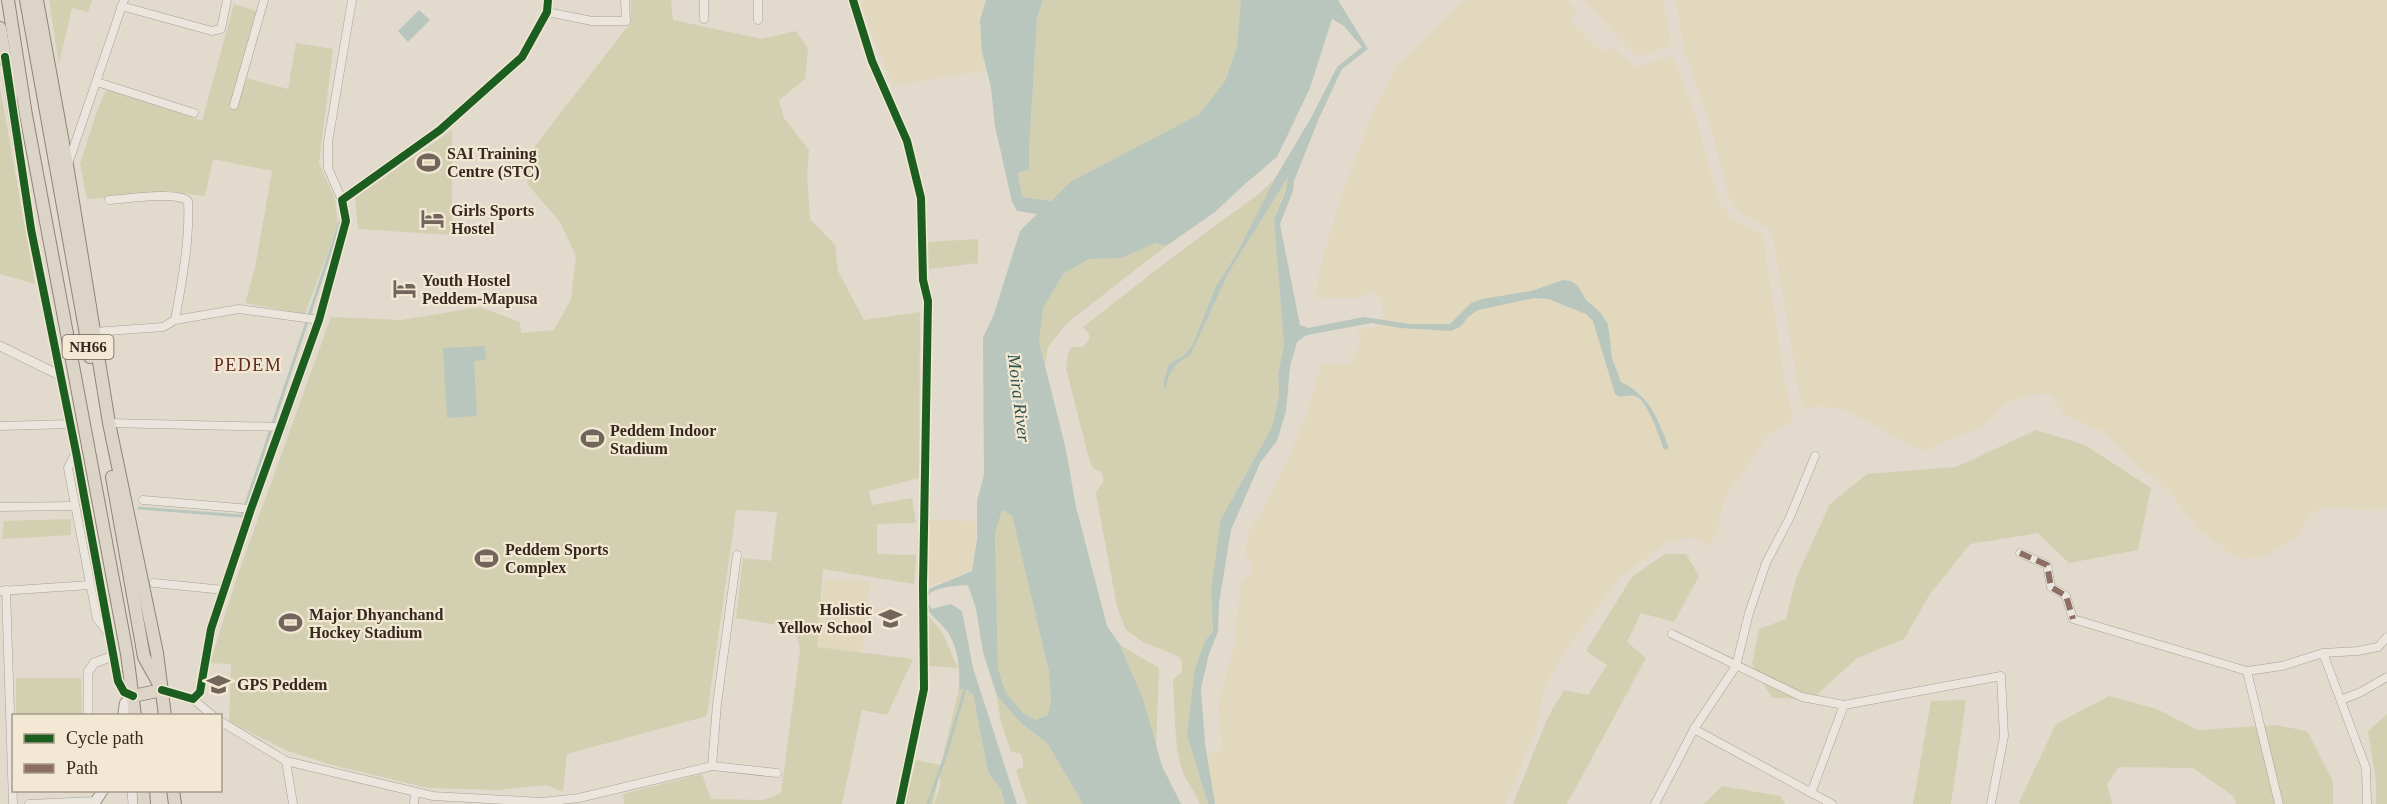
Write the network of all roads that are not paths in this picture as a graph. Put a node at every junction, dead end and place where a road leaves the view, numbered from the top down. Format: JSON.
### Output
{"nodes":[{"id":1,"x":8,"y":0,"type":"edge"},
{"id":2,"x":26,"y":0,"type":"edge"},
{"id":3,"x":38,"y":0,"type":"edge"},
{"id":4,"x":227,"y":0,"type":"edge"},
{"id":5,"x":264,"y":0,"type":"edge"},
{"id":6,"x":352,"y":0,"type":"edge"},
{"id":7,"x":548,"y":0,"type":"edge"},
{"id":8,"x":626,"y":0,"type":"edge"},
{"id":9,"x":704,"y":0,"type":"edge"},
{"id":10,"x":758,"y":0,"type":"edge"},
{"id":11,"x":853,"y":0,"type":"edge"},
{"id":12,"x":123,"y":3,"type":"edge"},
{"id":13,"x":547,"y":12,"type":"junction"},
{"id":14,"x":704,"y":19,"type":"dead end"},
{"id":15,"x":758,"y":20,"type":"dead end"},
{"id":16,"x":0,"y":28,"type":"edge"},
{"id":17,"x":4,"y":57,"type":"junction"},
{"id":18,"x":97,"y":82,"type":"junction"},
{"id":19,"x":234,"y":105,"type":"dead end"},
{"id":20,"x":194,"y":113,"type":"dead end"},
{"id":21,"x":26,"y":115,"type":"junction"},
{"id":22,"x":67,"y":165,"type":"junction"},
{"id":23,"x":110,"y":200,"type":"dead end"},
{"id":24,"x":342,"y":200,"type":"junction"},
{"id":25,"x":175,"y":320,"type":"junction"},
{"id":26,"x":319,"y":320,"type":"junction"},
{"id":27,"x":94,"y":332,"type":"junction"},
{"id":28,"x":0,"y":346,"type":"edge"},
{"id":29,"x":59,"y":375,"type":"junction"},
{"id":30,"x":109,"y":423,"type":"junction"},
{"id":31,"x":70,"y":424,"type":"junction"},
{"id":32,"x":0,"y":426,"type":"edge"},
{"id":33,"x":282,"y":427,"type":"junction"},
{"id":34,"x":76,"y":452,"type":"junction"},
{"id":35,"x":1815,"y":456,"type":"dead end"},
{"id":36,"x":143,"y":500,"type":"dead end"},
{"id":37,"x":75,"y":506,"type":"junction"},
{"id":38,"x":0,"y":507,"type":"edge"},
{"id":39,"x":251,"y":509,"type":"junction"},
{"id":40,"x":2020,"y":553,"type":"dead end"},
{"id":41,"x":737,"y":555,"type":"dead end"},
{"id":42,"x":154,"y":583,"type":"dead end"},
{"id":43,"x":90,"y":585,"type":"junction"},
{"id":44,"x":3,"y":590,"type":"edge"},
{"id":45,"x":224,"y":590,"type":"junction"},
{"id":46,"x":1672,"y":634,"type":"dead end"},
{"id":47,"x":110,"y":635,"type":"junction"},
{"id":48,"x":2387,"y":637,"type":"edge"},
{"id":49,"x":2323,"y":653,"type":"junction"},
{"id":50,"x":113,"y":656,"type":"junction"},
{"id":51,"x":1736,"y":666,"type":"junction"},
{"id":52,"x":2247,"y":671,"type":"junction"},
{"id":53,"x":2387,"y":677,"type":"edge"},
{"id":54,"x":162,"y":690,"type":"junction"},
{"id":55,"x":133,"y":696,"type":"junction"},
{"id":56,"x":193,"y":699,"type":"junction"},
{"id":57,"x":2341,"y":700,"type":"junction"},
{"id":58,"x":1844,"y":705,"type":"junction"},
{"id":59,"x":88,"y":714,"type":"edge"},
{"id":60,"x":123,"y":714,"type":"edge"},
{"id":61,"x":135,"y":714,"type":"edge"},
{"id":62,"x":165,"y":714,"type":"edge"},
{"id":63,"x":211,"y":714,"type":"edge"},
{"id":64,"x":222,"y":722,"type":"edge"},
{"id":65,"x":1694,"y":729,"type":"junction"},
{"id":66,"x":286,"y":761,"type":"junction"},
{"id":67,"x":712,"y":766,"type":"junction"},
{"id":68,"x":777,"y":773,"type":"dead end"},
{"id":69,"x":12,"y":783,"type":"edge"},
{"id":70,"x":415,"y":793,"type":"junction"},
{"id":71,"x":1811,"y":793,"type":"junction"},
{"id":72,"x":95,"y":799,"type":"edge"},
{"id":73,"x":29,"y":804,"type":"edge"},
{"id":74,"x":294,"y":804,"type":"edge"},
{"id":75,"x":414,"y":804,"type":"edge"},
{"id":76,"x":900,"y":804,"type":"edge"},
{"id":77,"x":1655,"y":804,"type":"edge"},
{"id":78,"x":1832,"y":804,"type":"edge"},
{"id":79,"x":1991,"y":804,"type":"edge"},
{"id":80,"x":2279,"y":804,"type":"edge"},
{"id":81,"x":2367,"y":804,"type":"edge"}],
"edges":[{"from":1,"to":21,"type":"highway","number":"NH66"},
{"from":2,"to":54,"type":"highway","number":"NH66"},
{"from":3,"to":22,"type":"highway"},
{"from":4,"to":12,"type":"street"},
{"from":5,"to":19,"type":"street"},
{"from":6,"to":24,"type":"street"},
{"from":7,"to":13,"type":"street"},
{"from":8,"to":13,"type":"street"},
{"from":9,"to":14,"type":"street"},
{"from":10,"to":15,"type":"street"},
{"from":11,"to":76,"type":"street"},
{"from":12,"to":18,"type":"street"},
{"from":13,"to":24,"type":"street"},
{"from":16,"to":17,"type":"highway"},
{"from":17,"to":21,"type":"highway"},
{"from":17,"to":29,"type":"street"},
{"from":18,"to":20,"type":"street"},
{"from":18,"to":22,"type":"street"},
{"from":21,"to":55,"type":"highway","number":"NH66"},
{"from":22,"to":27,"type":"highway"},
{"from":23,"to":25,"type":"street"},
{"from":24,"to":26,"type":"street"},
{"from":25,"to":26,"type":"street"},
{"from":25,"to":27,"type":"street"},
{"from":26,"to":33,"type":"street"},
{"from":27,"to":30,"type":"highway"},
{"from":28,"to":29,"type":"street"},
{"from":29,"to":31,"type":"street"},
{"from":30,"to":33,"type":"street"},
{"from":30,"to":54,"type":"highway"},
{"from":31,"to":32,"type":"street"},
{"from":31,"to":34,"type":"street"},
{"from":33,"to":39,"type":"street"},
{"from":34,"to":37,"type":"street"},
{"from":34,"to":47,"type":"street"},
{"from":35,"to":51,"type":"street"},
{"from":36,"to":39,"type":"street"},
{"from":37,"to":38,"type":"street"},
{"from":37,"to":43,"type":"street"},
{"from":39,"to":45,"type":"street"},
{"from":40,"to":52,"type":"street"},
{"from":41,"to":67,"type":"street"},
{"from":42,"to":45,"type":"street"},
{"from":43,"to":44,"type":"street"},
{"from":43,"to":47,"type":"street"},
{"from":44,"to":69,"type":"street"},
{"from":45,"to":56,"type":"street"},
{"from":46,"to":51,"type":"street"},
{"from":47,"to":50,"type":"street"},
{"from":48,"to":49,"type":"street"},
{"from":49,"to":52,"type":"street"},
{"from":49,"to":57,"type":"street"},
{"from":50,"to":55,"type":"street"},
{"from":50,"to":59,"type":"street"},
{"from":51,"to":58,"type":"street"},
{"from":51,"to":65,"type":"street"},
{"from":52,"to":80,"type":"street"},
{"from":53,"to":57,"type":"street"},
{"from":54,"to":55,"type":"highway"},
{"from":54,"to":56,"type":"street"},
{"from":54,"to":62,"type":"highway","number":"NH66"},
{"from":55,"to":60,"type":"main road"},
{"from":55,"to":61,"type":"highway","number":"NH66"},
{"from":56,"to":63,"type":"street"},
{"from":57,"to":81,"type":"street"},
{"from":58,"to":71,"type":"street"},
{"from":58,"to":79,"type":"street"},
{"from":64,"to":66,"type":"street"},
{"from":65,"to":71,"type":"street"},
{"from":65,"to":77,"type":"street"},
{"from":66,"to":70,"type":"street"},
{"from":66,"to":74,"type":"street"},
{"from":67,"to":68,"type":"street"},
{"from":67,"to":70,"type":"street"},
{"from":70,"to":75,"type":"street"},
{"from":71,"to":78,"type":"street"},
{"from":72,"to":73,"type":"street"}]}
